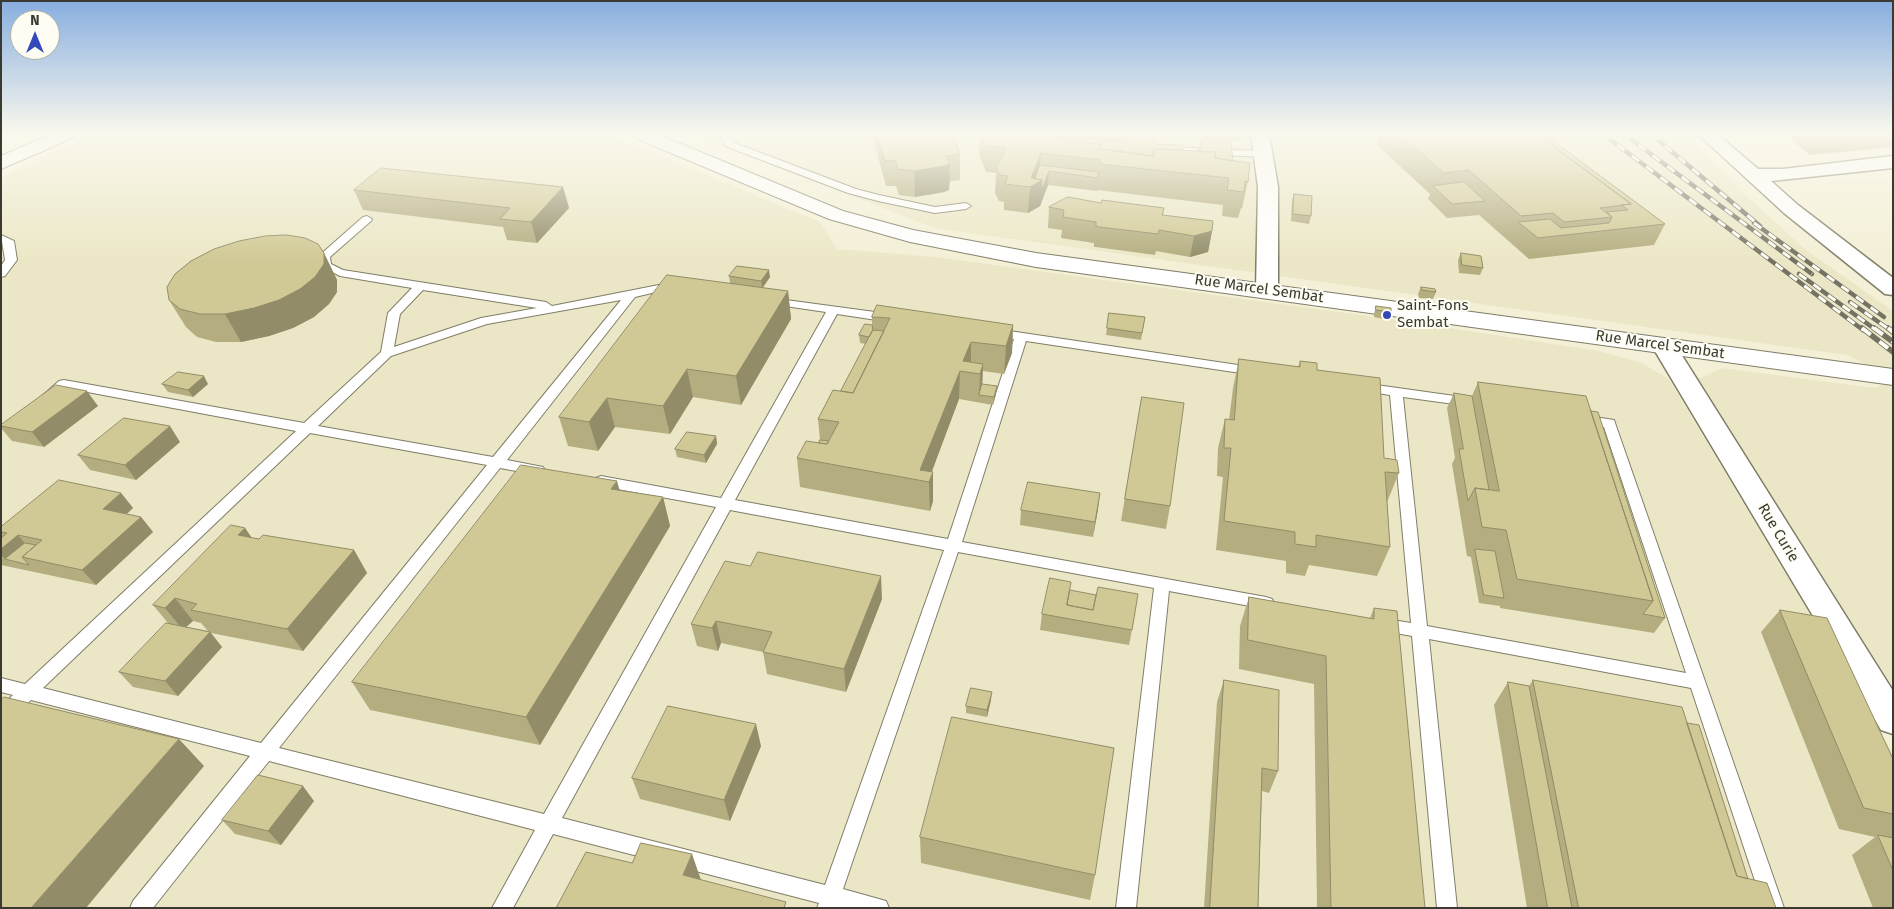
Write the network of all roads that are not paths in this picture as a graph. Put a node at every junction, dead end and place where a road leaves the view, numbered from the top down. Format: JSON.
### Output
{"nodes":[{"id":1,"x":744,"y":176,"type":"edge"},
{"id":2,"x":816,"y":176,"type":"edge"},
{"id":3,"x":1266,"y":176,"type":"edge"},
{"id":4,"x":1754,"y":176,"type":"edge"},
{"id":5,"x":966,"y":206,"type":"dead end"},
{"id":6,"x":368,"y":219,"type":"dead end"},
{"id":7,"x":1,"y":238,"type":"edge"},
{"id":8,"x":1,"y":274,"type":"edge"},
{"id":9,"x":420,"y":286,"type":"junction"},
{"id":10,"x":688,"y":289,"type":"edge"},
{"id":11,"x":1893,"y":289,"type":"edge"},
{"id":12,"x":1267,"y":290,"type":"junction"},
{"id":13,"x":631,"y":295,"type":"junction"},
{"id":14,"x":756,"y":298,"type":"edge"},
{"id":15,"x":557,"y":308,"type":"junction"},
{"id":16,"x":833,"y":310,"type":"junction"},
{"id":17,"x":902,"y":320,"type":"edge"},
{"id":18,"x":981,"y":331,"type":"edge"},
{"id":19,"x":1021,"y":337,"type":"junction"},
{"id":20,"x":1664,"y":346,"type":"junction"},
{"id":21,"x":387,"y":354,"type":"junction"},
{"id":22,"x":1267,"y":373,"type":"edge"},
{"id":23,"x":1893,"y":377,"type":"edge"},
{"id":24,"x":1346,"y":384,"type":"edge"},
{"id":25,"x":1396,"y":392,"type":"junction"},
{"id":26,"x":1483,"y":404,"type":"edge"},
{"id":27,"x":33,"y":407,"type":"edge"},
{"id":28,"x":1570,"y":417,"type":"edge"},
{"id":29,"x":308,"y":428,"type":"junction"},
{"id":30,"x":497,"y":462,"type":"junction"},
{"id":31,"x":554,"y":473,"type":"edge"},
{"id":32,"x":583,"y":478,"type":"edge"},
{"id":33,"x":726,"y":504,"type":"junction"},
{"id":34,"x":953,"y":545,"type":"junction"},
{"id":35,"x":1162,"y":584,"type":"junction"},
{"id":36,"x":1276,"y":605,"type":"edge"},
{"id":37,"x":1362,"y":620,"type":"edge"},
{"id":38,"x":1419,"y":631,"type":"junction"},
{"id":39,"x":1697,"y":682,"type":"junction"},
{"id":40,"x":1,"y":685,"type":"edge"},
{"id":41,"x":28,"y":692,"type":"junction"},
{"id":42,"x":1,"y":717,"type":"edge"},
{"id":43,"x":1893,"y":720,"type":"edge"},
{"id":44,"x":265,"y":752,"type":"junction"},
{"id":45,"x":549,"y":823,"type":"junction"},
{"id":46,"x":829,"y":902,"type":"edge"},
{"id":47,"x":140,"y":908,"type":"edge"},
{"id":48,"x":502,"y":908,"type":"edge"},
{"id":49,"x":879,"y":908,"type":"edge"},
{"id":50,"x":1126,"y":908,"type":"edge"},
{"id":51,"x":1447,"y":908,"type":"edge"},
{"id":52,"x":1774,"y":908,"type":"edge"}],
"edges":[{"from":1,"to":12,"type":"main road","name":"Rue Marcel Sembat"},
{"from":2,"to":5,"type":"lane"},
{"from":3,"to":12,"type":"street"},
{"from":4,"to":11,"type":"street"},
{"from":6,"to":9,"type":"lane"},
{"from":7,"to":8,"type":"lane"},
{"from":9,"to":15,"type":"lane"},
{"from":9,"to":21,"type":"lane"},
{"from":10,"to":13,"type":"lane"},
{"from":12,"to":20,"type":"main road","name":"Rue Marcel Sembat"},
{"from":13,"to":15,"type":"lane"},
{"from":13,"to":30,"type":"lane"},
{"from":14,"to":16,"type":"lane"},
{"from":15,"to":21,"type":"lane"},
{"from":16,"to":17,"type":"lane"},
{"from":16,"to":33,"type":"lane"},
{"from":18,"to":19,"type":"lane"},
{"from":19,"to":22,"type":"lane"},
{"from":19,"to":34,"type":"lane"},
{"from":20,"to":23,"type":"main road","name":"Rue Marcel Sembat"},
{"from":20,"to":43,"type":"street","name":"Rue Curie"},
{"from":21,"to":29,"type":"lane"},
{"from":24,"to":25,"type":"lane"},
{"from":25,"to":26,"type":"lane"},
{"from":25,"to":38,"type":"lane"},
{"from":27,"to":29,"type":"lane"},
{"from":28,"to":39,"type":"lane"},
{"from":29,"to":30,"type":"lane"},
{"from":29,"to":41,"type":"lane"},
{"from":30,"to":31,"type":"lane"},
{"from":30,"to":44,"type":"lane"},
{"from":32,"to":33,"type":"lane"},
{"from":33,"to":34,"type":"lane"},
{"from":33,"to":45,"type":"lane"},
{"from":34,"to":35,"type":"lane"},
{"from":34,"to":46,"type":"lane"},
{"from":35,"to":36,"type":"lane"},
{"from":35,"to":50,"type":"lane"},
{"from":37,"to":38,"type":"lane"},
{"from":38,"to":39,"type":"lane"},
{"from":38,"to":51,"type":"lane"},
{"from":39,"to":52,"type":"lane"},
{"from":40,"to":41,"type":"lane"},
{"from":41,"to":42,"type":"lane"},
{"from":41,"to":44,"type":"lane"},
{"from":44,"to":45,"type":"lane"},
{"from":44,"to":47,"type":"lane"},
{"from":45,"to":46,"type":"lane"},
{"from":45,"to":48,"type":"lane"},
{"from":46,"to":49,"type":"lane"}]}
